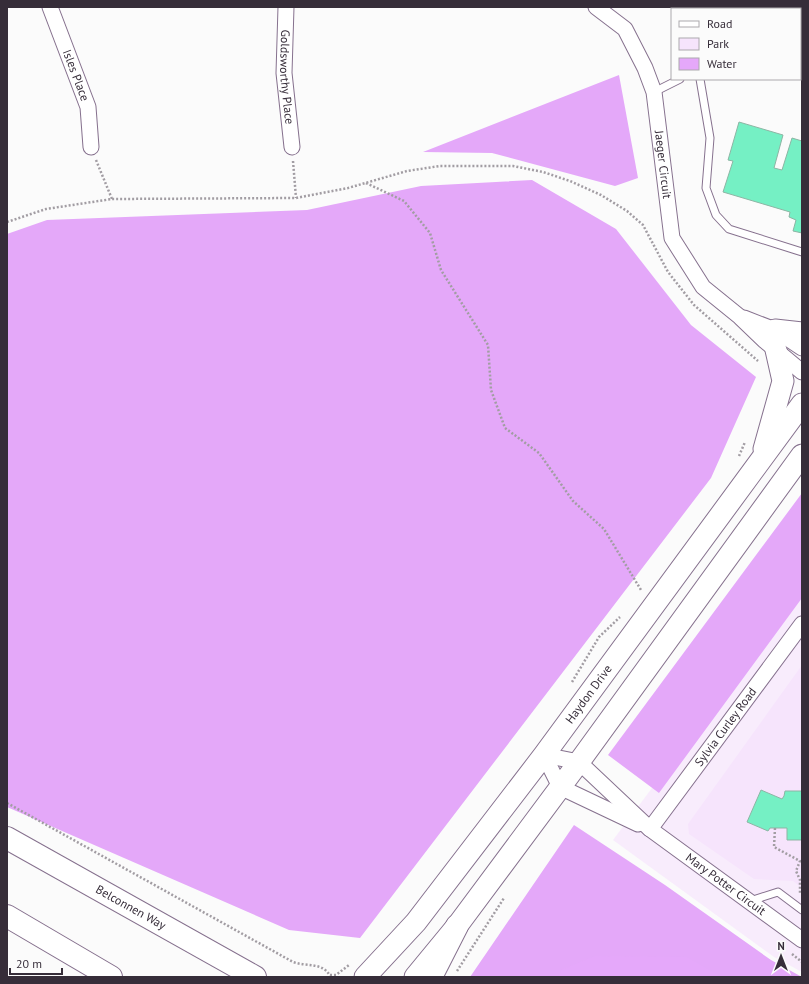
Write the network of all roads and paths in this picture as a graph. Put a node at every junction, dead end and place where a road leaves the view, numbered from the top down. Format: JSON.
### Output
{"nodes":[{"id":1,"x":50,"y":7,"type":"edge"},
{"id":2,"x":286,"y":7,"type":"edge"},
{"id":3,"x":596,"y":7,"type":"edge"},
{"id":4,"x":678,"y":80,"type":"edge"},
{"id":5,"x":700,"y":80,"type":"edge"},
{"id":6,"x":654,"y":92,"type":"junction"},
{"id":7,"x":91,"y":147,"type":"joint"},
{"id":8,"x":292,"y":147,"type":"joint"},
{"id":9,"x":365,"y":182,"type":"junction"},
{"id":10,"x":296,"y":198,"type":"junction"},
{"id":11,"x":112,"y":199,"type":"junction"},
{"id":12,"x":7,"y":222,"type":"edge"},
{"id":13,"x":802,"y":252,"type":"edge"},
{"id":14,"x":740,"y":317,"type":"junction"},
{"id":15,"x":775,"y":330,"type":"junction"},
{"id":16,"x":802,"y":333,"type":"edge"},
{"id":17,"x":802,"y":348,"type":"edge"},
{"id":18,"x":776,"y":350,"type":"junction"},
{"id":19,"x":760,"y":365,"type":"dead end"},
{"id":20,"x":802,"y":372,"type":"edge"},
{"id":21,"x":802,"y":404,"type":"edge"},
{"id":22,"x":802,"y":455,"type":"edge"},
{"id":23,"x":762,"y":459,"type":"junction"},
{"id":24,"x":642,"y":591,"type":"dead end"},
{"id":25,"x":802,"y":624,"type":"edge"},
{"id":26,"x":544,"y":755,"type":"junction"},
{"id":27,"x":579,"y":762,"type":"junction"},
{"id":28,"x":560,"y":787,"type":"junction"},
{"id":29,"x":7,"y":803,"type":"edge"},
{"id":30,"x":775,"y":828,"type":"dead end"},
{"id":31,"x":650,"y":829,"type":"junction"},
{"id":32,"x":7,"y":838,"type":"edge"},
{"id":33,"x":800,"y":893,"type":"dead end"},
{"id":34,"x":504,"y":897,"type":"dead end"},
{"id":35,"x":748,"y":902,"type":"junction"},
{"id":36,"x":802,"y":910,"type":"edge"},
{"id":37,"x":7,"y":916,"type":"edge"},
{"id":38,"x":457,"y":926,"type":"junction"},
{"id":39,"x":802,"y":940,"type":"edge"},
{"id":40,"x":255,"y":976,"type":"edge"},
{"id":41,"x":111,"y":977,"type":"edge"},
{"id":42,"x":330,"y":977,"type":"edge"},
{"id":43,"x":365,"y":977,"type":"edge"},
{"id":44,"x":415,"y":977,"type":"edge"},
{"id":45,"x":431,"y":977,"type":"edge"},
{"id":46,"x":454,"y":977,"type":"edge"}],
"edges":[{"from":1,"to":7,"type":"street","name":"Isles Place"},
{"from":2,"to":8,"type":"street","name":"Goldsworthy Place"},
{"from":3,"to":6,"type":"street","name":"Jaeger Circuit"},
{"from":4,"to":6,"type":"lane"},
{"from":5,"to":13,"type":"lane"},
{"from":6,"to":14,"type":"street","name":"Jaeger Circuit"},
{"from":7,"to":11,"type":"path"},
{"from":8,"to":10,"type":"path"},
{"from":9,"to":10,"type":"path"},
{"from":9,"to":19,"type":"path"},
{"from":9,"to":24,"type":"path"},
{"from":10,"to":11,"type":"path"},
{"from":11,"to":12,"type":"path"},
{"from":14,"to":15,"type":"street","name":"Jaeger Circuit"},
{"from":14,"to":18,"type":"street","name":"Jaeger Circuit"},
{"from":15,"to":16,"type":"main road"},
{"from":15,"to":17,"type":"street","name":"Jaeger Circuit"},
{"from":18,"to":20,"type":"street","name":"Jaeger Circuit"},
{"from":18,"to":23,"type":"main road"},
{"from":21,"to":23,"type":"main road","name":"Haydon Drive"},
{"from":22,"to":27,"type":"main road"},
{"from":23,"to":26,"type":"main road","name":"Haydon Drive"},
{"from":25,"to":31,"type":"street","name":"Sylvia Curley Road"},
{"from":26,"to":27,"type":"street"},
{"from":26,"to":28,"type":"street"},
{"from":26,"to":43,"type":"main road","name":"Haydon Drive"},
{"from":27,"to":28,"type":"main road"},
{"from":27,"to":31,"type":"street","name":"Mary Potter Circuit"},
{"from":28,"to":31,"type":"street","name":"Mary Potter Circuit"},
{"from":28,"to":38,"type":"main road"},
{"from":29,"to":42,"type":"path"},
{"from":30,"to":33,"type":"path"},
{"from":31,"to":35,"type":"street","name":"Mary Potter Circuit"},
{"from":32,"to":40,"type":"main road","name":"Belconnen Way"},
{"from":34,"to":46,"type":"path"},
{"from":35,"to":36,"type":"lane"},
{"from":35,"to":39,"type":"street","name":"Mary Potter Circuit"},
{"from":37,"to":41,"type":"main road"},
{"from":38,"to":44,"type":"main road"},
{"from":38,"to":45,"type":"main road"}]}
